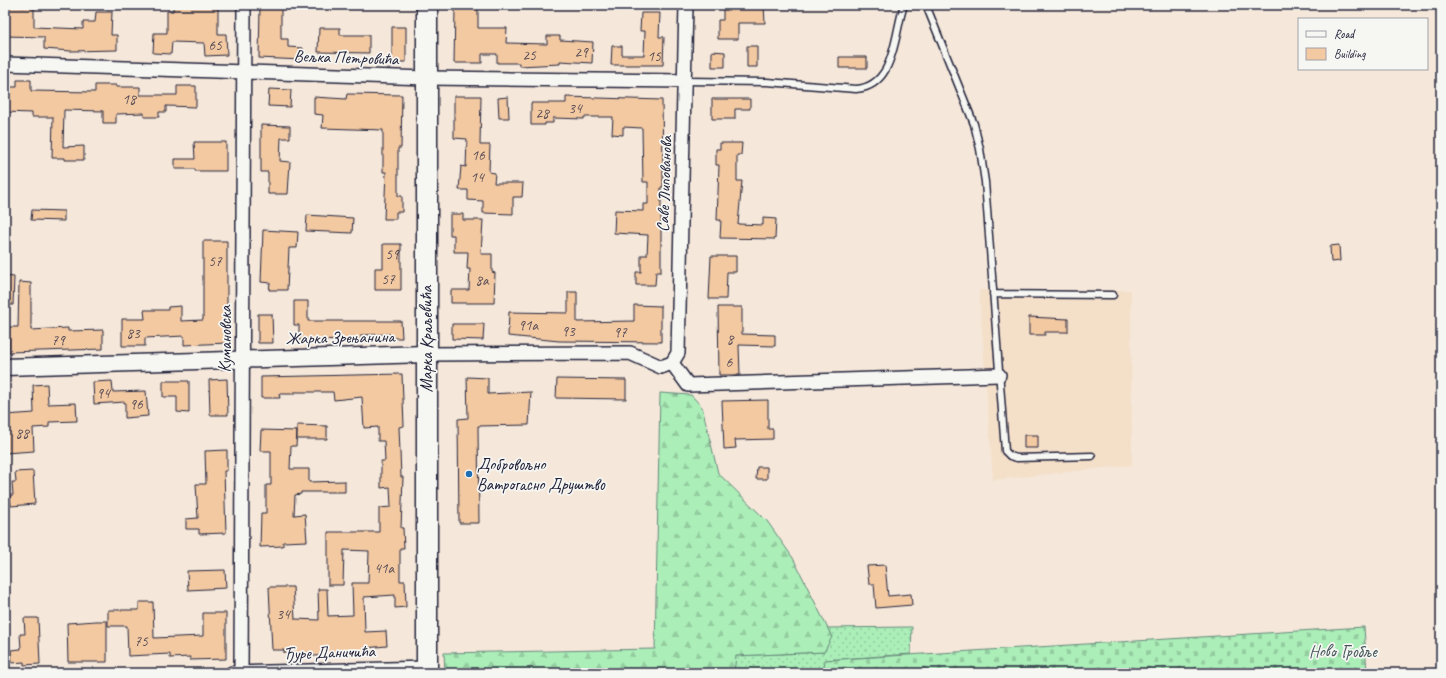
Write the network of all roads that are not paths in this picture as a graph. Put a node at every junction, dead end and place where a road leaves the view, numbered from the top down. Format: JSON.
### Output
{"nodes":[{"id":1,"x":244,"y":5,"type":"edge"},
{"id":2,"x":427,"y":5,"type":"edge"},
{"id":3,"x":686,"y":5,"type":"edge"},
{"id":4,"x":904,"y":5,"type":"edge"},
{"id":5,"x":926,"y":5,"type":"edge"},
{"id":6,"x":5,"y":64,"type":"edge"},
{"id":7,"x":243,"y":72,"type":"junction"},
{"id":8,"x":426,"y":78,"type":"junction"},
{"id":9,"x":685,"y":81,"type":"junction"},
{"id":10,"x":993,"y":294,"type":"junction"},
{"id":11,"x":1113,"y":294,"type":"dead end"},
{"id":12,"x":426,"y":354,"type":"junction"},
{"id":13,"x":244,"y":358,"type":"junction"},
{"id":14,"x":672,"y":363,"type":"junction"},
{"id":15,"x":5,"y":367,"type":"edge"},
{"id":16,"x":999,"y":375,"type":"junction"},
{"id":17,"x":1092,"y":456,"type":"dead end"},
{"id":18,"x":427,"y":670,"type":"edge"},
{"id":19,"x":232,"y":673,"type":"edge"},
{"id":20,"x":241,"y":673,"type":"edge"}],
"edges":[{"from":1,"to":7,"type":"street","name":"Кумановска"},
{"from":2,"to":8,"type":"main road","name":"Марка Краљевића"},
{"from":3,"to":9,"type":"street","name":"Саве Липованова"},
{"from":4,"to":9,"type":"lane"},
{"from":5,"to":10,"type":"lane"},
{"from":6,"to":7,"type":"street","name":"Вељка Петровића"},
{"from":7,"to":8,"type":"street","name":"Вељка Петровића"},
{"from":7,"to":13,"type":"street","name":"Кумановска"},
{"from":8,"to":9,"type":"street","name":"Вељка Петровића"},
{"from":8,"to":12,"type":"main road","name":"Марка Краљевића"},
{"from":9,"to":14,"type":"street","name":"Саве Липованова"},
{"from":10,"to":11,"type":"lane"},
{"from":10,"to":16,"type":"lane"},
{"from":12,"to":13,"type":"street","name":"Жарка Зрењанина"},
{"from":12,"to":14,"type":"street","name":"Жарка Зрењанина"},
{"from":12,"to":18,"type":"main road","name":"Марка Краљевића"},
{"from":13,"to":15,"type":"street","name":"Жарка Зрењанина"},
{"from":13,"to":20,"type":"street","name":"Кумановска"},
{"from":14,"to":16,"type":"street"},
{"from":16,"to":17,"type":"lane"},
{"from":18,"to":20,"type":"street","name":"Ђуре Даничића"},
{"from":19,"to":20,"type":"street","name":"Ђуре Даничића"}]}
